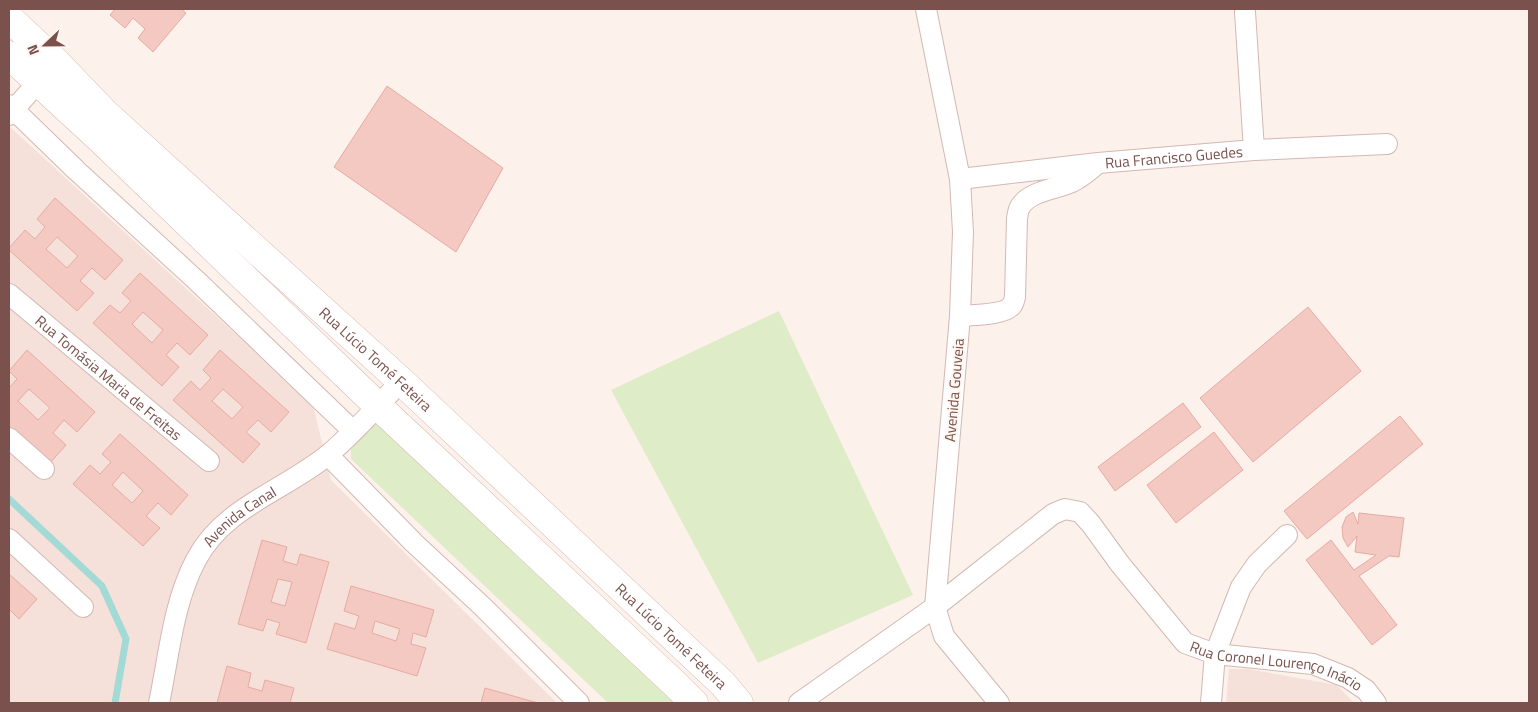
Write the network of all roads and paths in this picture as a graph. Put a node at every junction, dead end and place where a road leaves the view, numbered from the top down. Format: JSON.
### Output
{"nodes":[{"id":1,"x":926,"y":9,"type":"edge"},
{"id":2,"x":1245,"y":12,"type":"dead end"},
{"id":3,"x":9,"y":18,"type":"edge"},
{"id":4,"x":9,"y":55,"type":"edge"},
{"id":5,"x":56,"y":62,"type":"junction"},
{"id":6,"x":38,"y":82,"type":"junction"},
{"id":7,"x":10,"y":110,"type":"edge"},
{"id":8,"x":1387,"y":144,"type":"dead end"},
{"id":9,"x":1254,"y":150,"type":"junction"},
{"id":10,"x":1098,"y":163,"type":"junction"},
{"id":11,"x":960,"y":178,"type":"junction"},
{"id":12,"x":9,"y":294,"type":"edge"},
{"id":13,"x":960,"y":316,"type":"junction"},
{"id":14,"x":401,"y":381,"type":"junction"},
{"id":15,"x":378,"y":406,"type":"junction"},
{"id":16,"x":353,"y":431,"type":"junction"},
{"id":17,"x":9,"y":438,"type":"edge"},
{"id":18,"x":328,"y":455,"type":"junction"},
{"id":19,"x":209,"y":462,"type":"dead end"},
{"id":20,"x":44,"y":469,"type":"dead end"},
{"id":21,"x":1287,"y":535,"type":"dead end"},
{"id":22,"x":9,"y":539,"type":"edge"},
{"id":23,"x":84,"y":607,"type":"dead end"},
{"id":24,"x":935,"y":607,"type":"junction"},
{"id":25,"x":1215,"y":654,"type":"junction"},
{"id":26,"x":159,"y":703,"type":"edge"},
{"id":27,"x":579,"y":703,"type":"edge"},
{"id":28,"x":694,"y":703,"type":"edge"},
{"id":29,"x":739,"y":703,"type":"edge"},
{"id":30,"x":799,"y":703,"type":"edge"},
{"id":31,"x":999,"y":703,"type":"edge"},
{"id":32,"x":1211,"y":703,"type":"edge"},
{"id":33,"x":1376,"y":703,"type":"edge"}],
"edges":[{"from":1,"to":11,"type":"street","name":"Avenida Gouveia"},
{"from":2,"to":9,"type":"street"},
{"from":3,"to":5,"type":"main road","name":"Rua Lúcio Tomé Feteira"},
{"from":4,"to":6,"type":"main road","name":"Rua Lúcio Tomé Feteira"},
{"from":5,"to":6,"type":"street"},
{"from":5,"to":14,"type":"main road","name":"Rua Lúcio Tomé Feteira"},
{"from":6,"to":7,"type":"street"},
{"from":6,"to":15,"type":"main road","name":"Rua Lúcio Tomé Feteira"},
{"from":7,"to":16,"type":"street"},
{"from":8,"to":9,"type":"street","name":"Rua Francisco Guedes"},
{"from":9,"to":10,"type":"street","name":"Rua Francisco Guedes"},
{"from":10,"to":11,"type":"street","name":"Rua Francisco Guedes"},
{"from":10,"to":13,"type":"street"},
{"from":11,"to":13,"type":"street","name":"Avenida Gouveia"},
{"from":12,"to":19,"type":"street","name":"Rua Tomásia Maria de Freitas"},
{"from":13,"to":24,"type":"street","name":"Avenida Gouveia"},
{"from":14,"to":15,"type":"street","name":"Avenida Canal"},
{"from":14,"to":29,"type":"main road","name":"Rua Lúcio Tomé Feteira"},
{"from":15,"to":16,"type":"street","name":"Avenida Canal"},
{"from":15,"to":28,"type":"main road","name":"Rua Lúcio Tomé Feteira"},
{"from":16,"to":18,"type":"street","name":"Avenida Canal"},
{"from":17,"to":20,"type":"street"},
{"from":18,"to":26,"type":"street","name":"Avenida Canal"},
{"from":18,"to":27,"type":"street"},
{"from":21,"to":25,"type":"street"},
{"from":22,"to":23,"type":"street"},
{"from":24,"to":25,"type":"street","name":"Rua Coronel Lourenço Inácio"},
{"from":24,"to":30,"type":"street"},
{"from":24,"to":31,"type":"street"},
{"from":25,"to":32,"type":"street"},
{"from":25,"to":33,"type":"street","name":"Rua Coronel Lourenço Inácio"}]}
